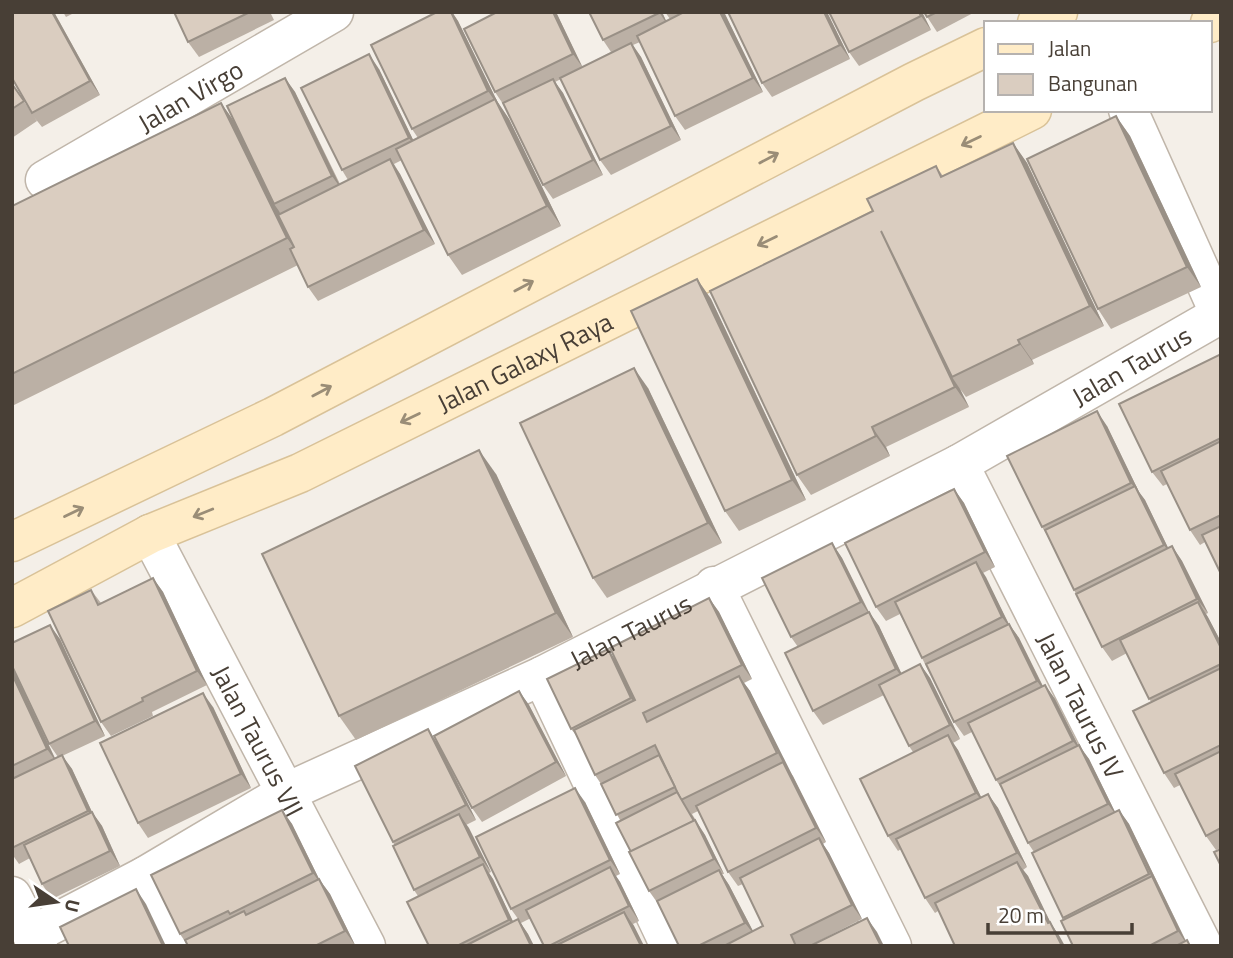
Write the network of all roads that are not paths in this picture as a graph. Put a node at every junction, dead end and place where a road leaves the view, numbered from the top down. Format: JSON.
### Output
{"nodes":[{"id":1,"x":334,"y":12,"type":"edge"},
{"id":2,"x":984,"y":48,"type":"edge"},
{"id":3,"x":1028,"y":112,"type":"edge"},
{"id":4,"x":1129,"y":112,"type":"edge"},
{"id":5,"x":45,"y":180,"type":"dead end"},
{"id":6,"x":1220,"y":315,"type":"edge"},
{"id":7,"x":273,"y":417,"type":"junction"},
{"id":8,"x":959,"y":464,"type":"junction"},
{"id":9,"x":300,"y":473,"type":"junction"},
{"id":10,"x":150,"y":534,"type":"junction"},
{"id":11,"x":12,"y":542,"type":"edge"},
{"id":12,"x":714,"y":586,"type":"junction"},
{"id":13,"x":12,"y":608,"type":"edge"},
{"id":14,"x":541,"y":676,"type":"junction"},
{"id":15,"x":287,"y":792,"type":"junction"},
{"id":16,"x":145,"y":876,"type":"junction"},
{"id":17,"x":12,"y":896,"type":"edge"},
{"id":18,"x":36,"y":940,"type":"edge"},
{"id":19,"x":179,"y":946,"type":"edge"},
{"id":20,"x":366,"y":946,"type":"edge"},
{"id":21,"x":670,"y":946,"type":"edge"},
{"id":22,"x":892,"y":946,"type":"edge"},
{"id":23,"x":1203,"y":946,"type":"edge"}],
"edges":[{"from":1,"to":5,"type":"street","name":"Jalan Virgo"},
{"from":7,"to":2,"type":"street","one_way":true},
{"from":3,"to":9,"type":"street","name":"Jalan Galaxy Raya","one_way":true},
{"from":4,"to":6,"type":"street"},
{"from":6,"to":8,"type":"street","name":"Jalan Taurus"},
{"from":7,"to":9,"type":"street"},
{"from":11,"to":7,"type":"street","one_way":true},
{"from":8,"to":12,"type":"street","name":"Jalan Taurus"},
{"from":8,"to":23,"type":"street","name":"Jalan Taurus IV"},
{"from":9,"to":10,"type":"street","name":"Jalan Galaxy Raya","one_way":true},
{"from":10,"to":13,"type":"street","name":"Jalan Galaxy Raya"},
{"from":10,"to":15,"type":"street","name":"Jalan Taurus VII"},
{"from":12,"to":14,"type":"street","name":"Jalan Taurus"},
{"from":12,"to":22,"type":"street"},
{"from":14,"to":15,"type":"street","name":"Jalan Taurus"},
{"from":14,"to":21,"type":"street"},
{"from":15,"to":16,"type":"street","name":"Jalan Taurus"},
{"from":15,"to":20,"type":"street","name":"Jalan Taurus VII"},
{"from":16,"to":18,"type":"street","name":"Jalan Taurus"},
{"from":16,"to":19,"type":"street"},
{"from":17,"to":18,"type":"street"}]}
